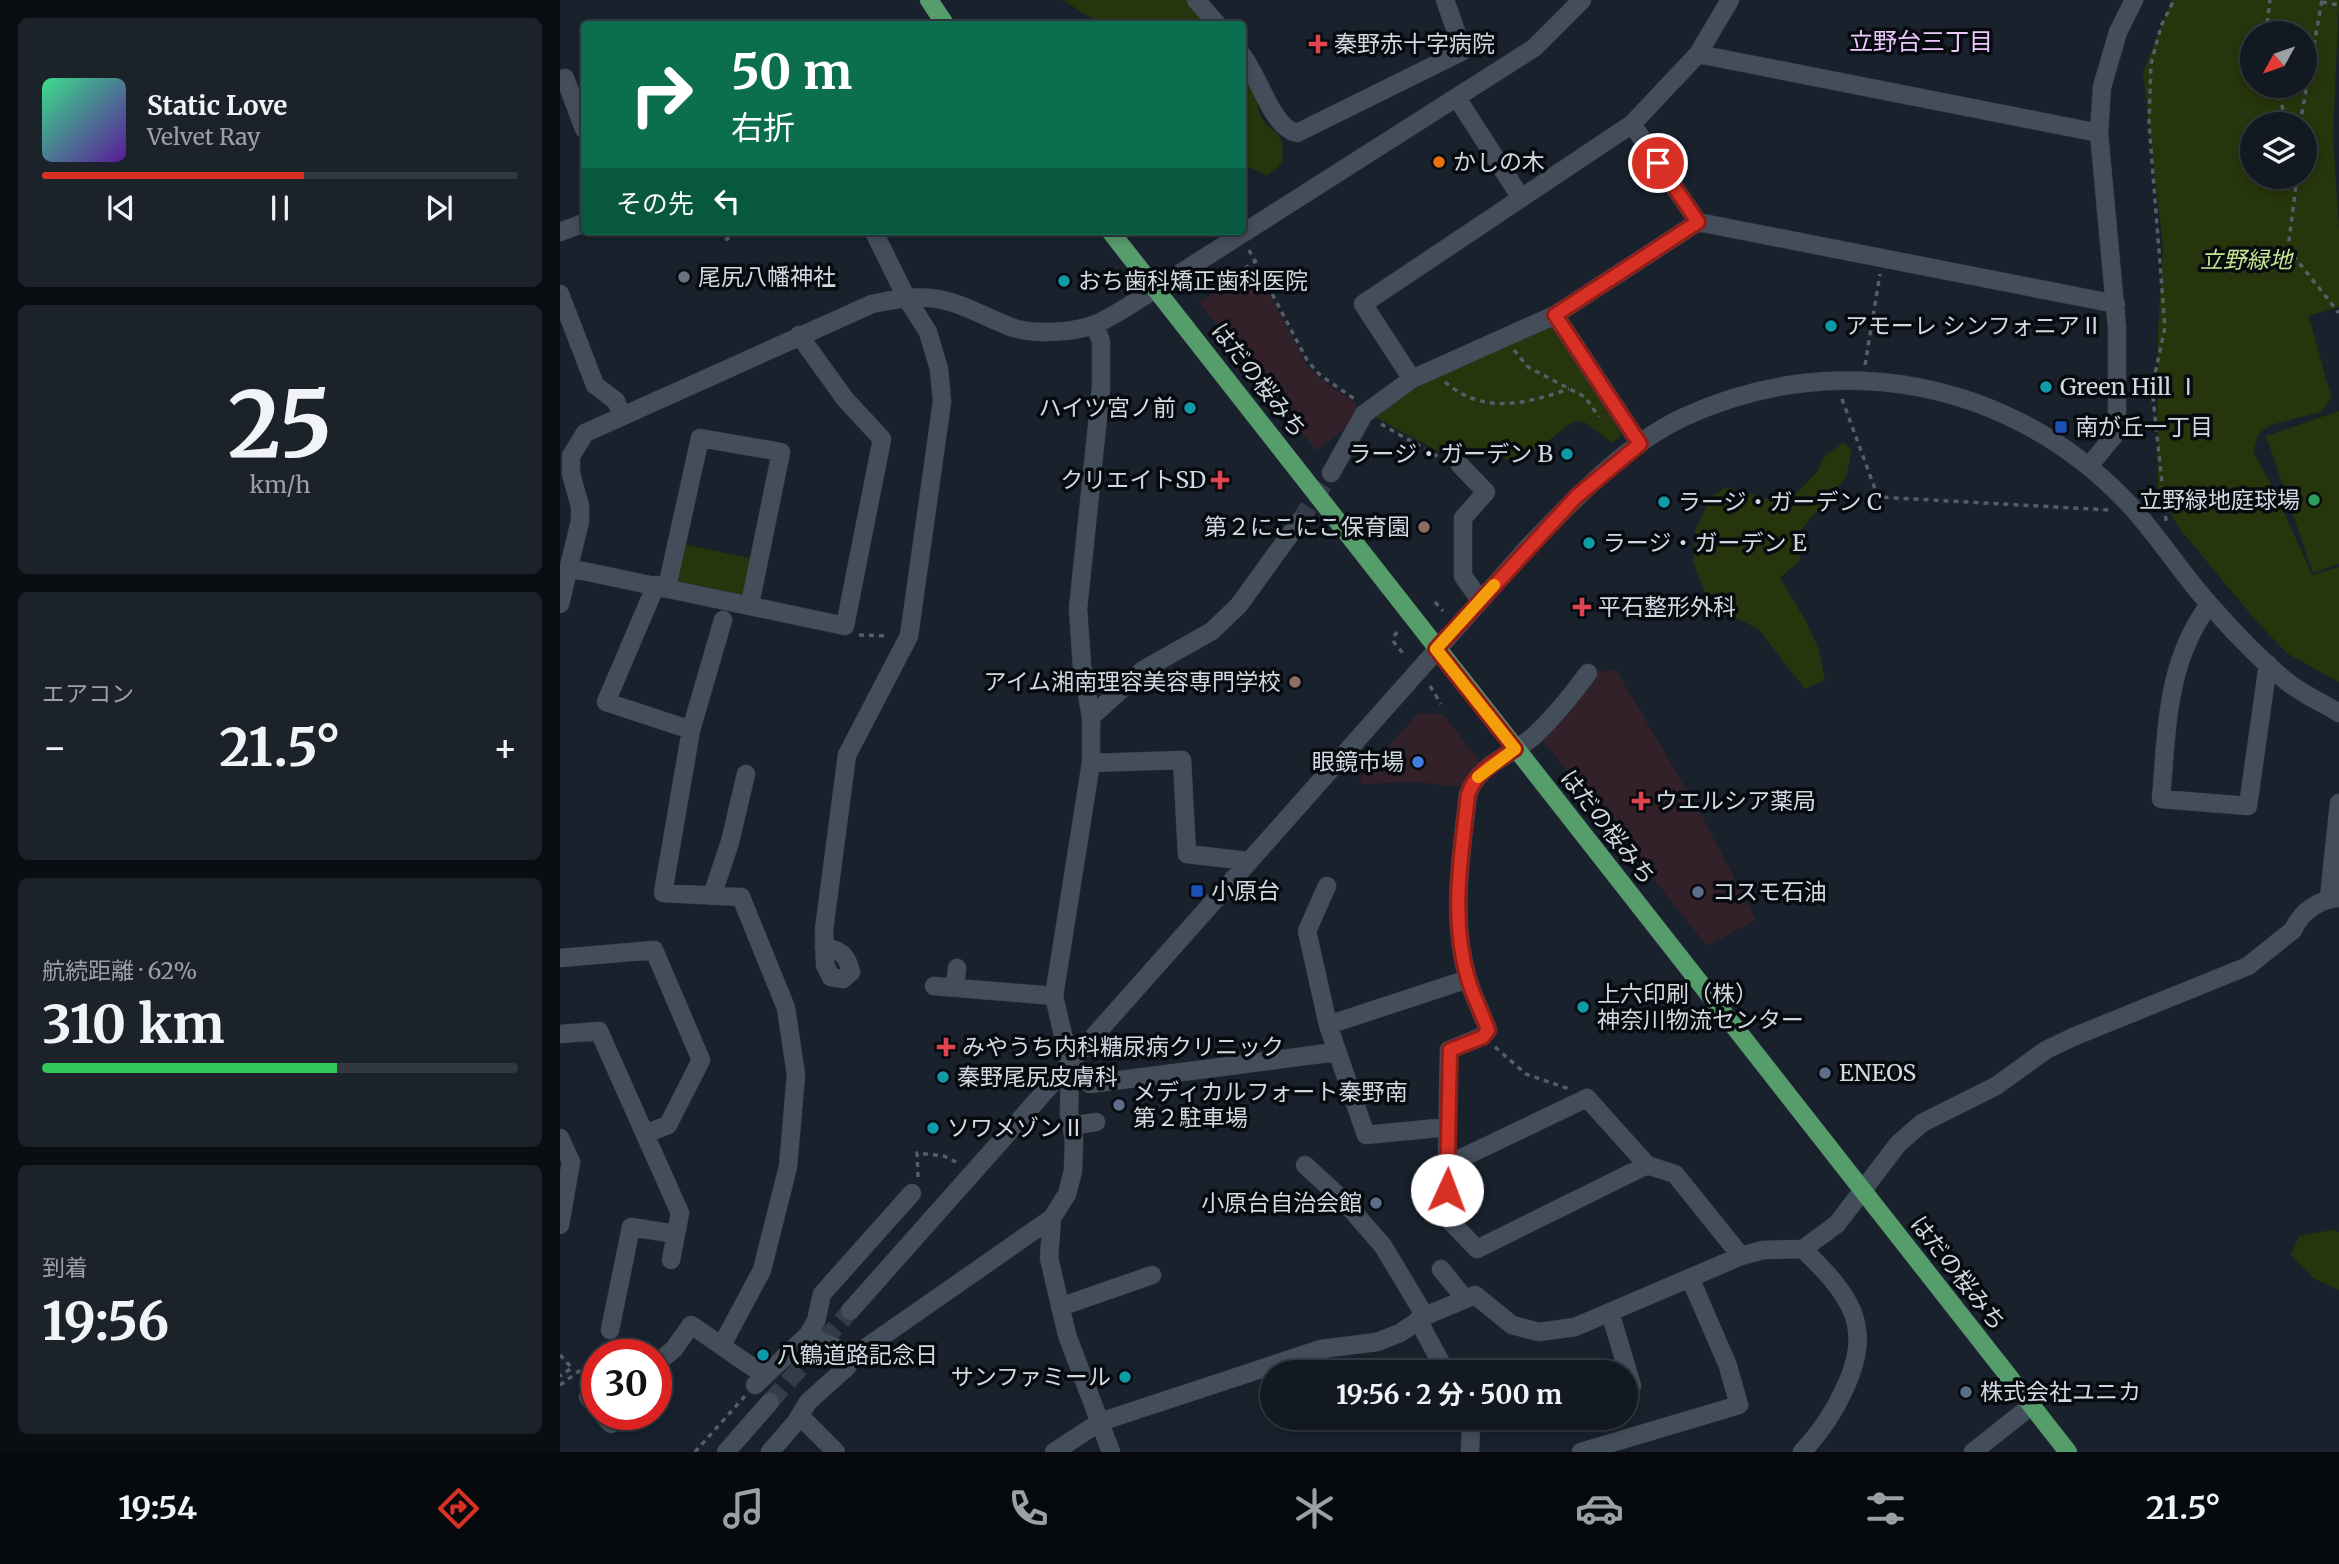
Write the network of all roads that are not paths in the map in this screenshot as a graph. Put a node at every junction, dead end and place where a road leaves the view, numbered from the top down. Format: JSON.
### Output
{"nodes":[{"id":1,"x":929,"y":0,"type":"edge"},
{"id":2,"x":1196,"y":0,"type":"edge"},
{"id":3,"x":1445,"y":0,"type":"edge"},
{"id":4,"x":1582,"y":0,"type":"edge"},
{"id":5,"x":1730,"y":0,"type":"edge"},
{"id":6,"x":2134,"y":0,"type":"edge"},
{"id":7,"x":943,"y":21,"type":"edge"},
{"id":8,"x":1214,"y":21,"type":"edge"},
{"id":9,"x":1698,"y":54,"type":"junction"},
{"id":10,"x":1246,"y":60,"type":"edge"},
{"id":11,"x":581,"y":76,"type":"edge"},
{"id":12,"x":562,"y":78,"type":"edge"},
{"id":13,"x":1457,"y":97,"type":"junction"},
{"id":14,"x":581,"y":122,"type":"edge"},
{"id":15,"x":1632,"y":124,"type":"junction"},
{"id":16,"x":2099,"y":133,"type":"junction"},
{"id":17,"x":1521,"y":198,"type":"junction"},
{"id":18,"x":1698,"y":222,"type":"junction"},
{"id":19,"x":581,"y":224,"type":"edge"},
{"id":20,"x":1246,"y":231,"type":"edge"},
{"id":21,"x":560,"y":232,"type":"edge"},
{"id":22,"x":875,"y":235,"type":"edge"},
{"id":23,"x":1113,"y":235,"type":"edge"},
{"id":24,"x":1240,"y":235,"type":"edge"},
{"id":25,"x":1157,"y":288,"type":"junction"},
{"id":26,"x":560,"y":293,"type":"edge"},
{"id":27,"x":906,"y":297,"type":"junction"},
{"id":28,"x":2116,"y":303,"type":"junction"},
{"id":29,"x":1555,"y":315,"type":"junction"},
{"id":30,"x":1095,"y":324,"type":"junction"},
{"id":31,"x":799,"y":335,"type":"junction"},
{"id":32,"x":1412,"y":379,"type":"junction"},
{"id":33,"x":622,"y":416,"type":"junction"},
{"id":34,"x":1640,"y":444,"type":"junction"},
{"id":35,"x":1452,"y":463,"type":"road end"},
{"id":36,"x":2089,"y":466,"type":"junction"},
{"id":37,"x":1331,"y":473,"type":"tunnel mouth"},
{"id":38,"x":1299,"y":522,"type":"tunnel mouth"},
{"id":39,"x":569,"y":568,"type":"junction"},
{"id":40,"x":662,"y":586,"type":"junction"},
{"id":41,"x":1480,"y":600,"type":"junction"},
{"id":42,"x":560,"y":604,"type":"edge"},
{"id":43,"x":750,"y":604,"type":"junction"},
{"id":44,"x":2209,"y":604,"type":"junction"},
{"id":45,"x":723,"y":620,"type":"dead end"},
{"id":46,"x":1436,"y":649,"type":"junction"},
{"id":47,"x":2268,"y":664,"type":"junction"},
{"id":48,"x":1588,"y":673,"type":"dead end"},
{"id":49,"x":2339,"y":712,"type":"edge"},
{"id":50,"x":1091,"y":717,"type":"junction"},
{"id":51,"x":691,"y":730,"type":"junction"},
{"id":52,"x":1515,"y":749,"type":"junction"},
{"id":53,"x":1091,"y":763,"type":"junction"},
{"id":54,"x":746,"y":774,"type":"dead end"},
{"id":55,"x":2339,"y":803,"type":"edge"},
{"id":56,"x":1248,"y":861,"type":"junction"},
{"id":57,"x":1327,"y":886,"type":"dead end"},
{"id":58,"x":712,"y":896,"type":"junction"},
{"id":59,"x":2334,"y":898,"type":"edge"},
{"id":60,"x":824,"y":947,"type":"dead end"},
{"id":61,"x":560,"y":958,"type":"edge"},
{"id":62,"x":957,"y":968,"type":"dead end"},
{"id":63,"x":1468,"y":979,"type":"junction"},
{"id":64,"x":934,"y":986,"type":"dead end"},
{"id":65,"x":955,"y":988,"type":"junction"},
{"id":66,"x":1054,"y":996,"type":"junction"},
{"id":67,"x":1328,"y":1025,"type":"junction"},
{"id":68,"x":560,"y":1034,"type":"edge"},
{"id":69,"x":1336,"y":1052,"type":"junction"},
{"id":70,"x":1070,"y":1065,"type":"junction"},
{"id":71,"x":1096,"y":1122,"type":"dead end"},
{"id":72,"x":1072,"y":1126,"type":"junction"},
{"id":73,"x":1448,"y":1127,"type":"junction"},
{"id":74,"x":645,"y":1134,"type":"junction"},
{"id":75,"x":560,"y":1138,"type":"edge"},
{"id":76,"x":1449,"y":1164,"type":"junction"},
{"id":77,"x":1305,"y":1165,"type":"dead end"},
{"id":78,"x":1647,"y":1165,"type":"junction"},
{"id":79,"x":915,"y":1186,"type":"road end"},
{"id":80,"x":1861,"y":1189,"type":"junction"},
{"id":81,"x":1052,"y":1218,"type":"junction"},
{"id":82,"x":560,"y":1225,"type":"edge"},
{"id":83,"x":675,"y":1234,"type":"junction"},
{"id":84,"x":1803,"y":1249,"type":"junction"},
{"id":85,"x":1741,"y":1256,"type":"junction"},
{"id":86,"x":671,"y":1260,"type":"dead end"},
{"id":87,"x":1441,"y":1269,"type":"dead end"},
{"id":88,"x":1152,"y":1275,"type":"dead end"},
{"id":89,"x":1691,"y":1280,"type":"junction"},
{"id":90,"x":1465,"y":1299,"type":"junction"},
{"id":91,"x":1060,"y":1307,"type":"junction"},
{"id":92,"x":850,"y":1311,"type":"tunnel mouth"},
{"id":93,"x":1610,"y":1312,"type":"junction"},
{"id":94,"x":1422,"y":1318,"type":"junction"},
{"id":95,"x":610,"y":1330,"type":"dead end"},
{"id":96,"x":808,"y":1335,"type":"junction"},
{"id":97,"x":722,"y":1345,"type":"junction"},
{"id":98,"x":672,"y":1351,"type":"edge"},
{"id":99,"x":854,"y":1356,"type":"junction"},
{"id":100,"x":1441,"y":1360,"type":"edge"},
{"id":101,"x":1624,"y":1360,"type":"edge"},
{"id":102,"x":770,"y":1402,"type":"tunnel mouth"},
{"id":103,"x":2031,"y":1406,"type":"junction"},
{"id":104,"x":800,"y":1416,"type":"junction"},
{"id":105,"x":1100,"y":1422,"type":"junction"},
{"id":106,"x":1471,"y":1430,"type":"edge"},
{"id":107,"x":726,"y":1452,"type":"edge"},
{"id":108,"x":769,"y":1452,"type":"edge"},
{"id":109,"x":836,"y":1452,"type":"edge"},
{"id":110,"x":1054,"y":1452,"type":"edge"},
{"id":111,"x":1111,"y":1452,"type":"edge"},
{"id":112,"x":1470,"y":1452,"type":"edge"},
{"id":113,"x":1581,"y":1452,"type":"edge"},
{"id":114,"x":1802,"y":1452,"type":"edge"},
{"id":115,"x":1973,"y":1452,"type":"edge"},
{"id":116,"x":2068,"y":1452,"type":"edge"}],
"edges":[{"from":1,"to":7,"type":"main road"},
{"from":2,"to":8,"type":"street"},
{"from":3,"to":10,"type":"street"},
{"from":4,"to":13,"type":"street"},
{"from":5,"to":9,"type":"street"},
{"from":6,"to":16,"type":"street"},
{"from":9,"to":15,"type":"street"},
{"from":9,"to":16,"type":"street"},
{"from":11,"to":12,"type":"street"},
{"from":12,"to":14,"type":"street"},
{"from":13,"to":17,"type":"street"},
{"from":13,"to":20,"type":"street"},
{"from":15,"to":17,"type":"street"},
{"from":15,"to":18,"type":"street"},
{"from":16,"to":28,"type":"street"},
{"from":17,"to":32,"type":"street"},
{"from":18,"to":28,"type":"street"},
{"from":18,"to":29,"type":"street"},
{"from":19,"to":21,"type":"street"},
{"from":22,"to":27,"type":"street"},
{"from":23,"to":25,"type":"main road","name":"はだの桜みち"},
{"from":24,"to":25,"type":"street"},
{"from":25,"to":30,"type":"street"},
{"from":25,"to":46,"type":"main road","name":"はだの桜みち"},
{"from":26,"to":33,"type":"street"},
{"from":27,"to":30,"type":"street"},
{"from":27,"to":31,"type":"street"},
{"from":27,"to":60,"type":"street"},
{"from":28,"to":36,"type":"street"},
{"from":29,"to":32,"type":"street"},
{"from":29,"to":34,"type":"street"},
{"from":30,"to":50,"type":"street"},
{"from":31,"to":33,"type":"street"},
{"from":31,"to":43,"type":"street"},
{"from":32,"to":37,"type":"street"},
{"from":33,"to":39,"type":"street"},
{"from":34,"to":36,"type":"street"},
{"from":34,"to":41,"type":"street"},
{"from":35,"to":41,"type":"street"},
{"from":36,"to":44,"type":"street"},
{"from":38,"to":50,"type":"street"},
{"from":39,"to":40,"type":"street"},
{"from":39,"to":42,"type":"street"},
{"from":40,"to":43,"type":"street"},
{"from":40,"to":43,"type":"street"},
{"from":40,"to":51,"type":"street"},
{"from":41,"to":46,"type":"street"},
{"from":44,"to":47,"type":"street"},
{"from":44,"to":47,"type":"street"},
{"from":45,"to":51,"type":"street"},
{"from":46,"to":52,"type":"main road","name":"はだの桜みち"},
{"from":46,"to":56,"type":"street"},
{"from":47,"to":49,"type":"street"},
{"from":48,"to":52,"type":"street"},
{"from":50,"to":53,"type":"street"},
{"from":51,"to":58,"type":"street"},
{"from":52,"to":63,"type":"street"},
{"from":52,"to":80,"type":"main road","name":"はだの桜みち"},
{"from":53,"to":56,"type":"street"},
{"from":53,"to":66,"type":"street"},
{"from":54,"to":58,"type":"street"},
{"from":55,"to":59,"type":"street"},
{"from":56,"to":70,"type":"street"},
{"from":57,"to":67,"type":"street"},
{"from":58,"to":97,"type":"street"},
{"from":59,"to":80,"type":"street"},
{"from":61,"to":74,"type":"street"},
{"from":62,"to":65,"type":"street"},
{"from":63,"to":67,"type":"street"},
{"from":63,"to":73,"type":"street"},
{"from":64,"to":65,"type":"street"},
{"from":65,"to":66,"type":"street"},
{"from":66,"to":70,"type":"street"},
{"from":67,"to":69,"type":"street"},
{"from":68,"to":74,"type":"street"},
{"from":69,"to":70,"type":"street"},
{"from":69,"to":73,"type":"street"},
{"from":70,"to":72,"type":"street"},
{"from":70,"to":92,"type":"street"},
{"from":71,"to":72,"type":"street"},
{"from":72,"to":81,"type":"street"},
{"from":73,"to":76,"type":"street"},
{"from":74,"to":83,"type":"street"},
{"from":75,"to":82,"type":"street"},
{"from":76,"to":78,"type":"street"},
{"from":76,"to":78,"type":"street"},
{"from":77,"to":94,"type":"street"},
{"from":78,"to":85,"type":"street"},
{"from":79,"to":96,"type":"street"},
{"from":80,"to":84,"type":"street"},
{"from":80,"to":103,"type":"main road","name":"はだの桜みち"},
{"from":81,"to":91,"type":"street"},
{"from":81,"to":99,"type":"street"},
{"from":83,"to":86,"type":"street"},
{"from":83,"to":95,"type":"street"},
{"from":84,"to":85,"type":"street"},
{"from":84,"to":114,"type":"street"},
{"from":85,"to":89,"type":"street"},
{"from":87,"to":90,"type":"street"},
{"from":88,"to":91,"type":"street"},
{"from":89,"to":93,"type":"street"},
{"from":89,"to":113,"type":"street"},
{"from":90,"to":93,"type":"street"},
{"from":90,"to":94,"type":"street"},
{"from":91,"to":105,"type":"street"},
{"from":93,"to":101,"type":"street"},
{"from":94,"to":100,"type":"street"},
{"from":94,"to":105,"type":"street"},
{"from":96,"to":97,"type":"street"},
{"from":96,"to":99,"type":"street"},
{"from":97,"to":98,"type":"street"},
{"from":99,"to":104,"type":"street"},
{"from":102,"to":107,"type":"street"},
{"from":103,"to":115,"type":"street"},
{"from":103,"to":116,"type":"main road","name":"はだの桜みち"},
{"from":104,"to":108,"type":"street"},
{"from":104,"to":109,"type":"street"},
{"from":105,"to":110,"type":"street"},
{"from":105,"to":111,"type":"street"},
{"from":106,"to":112,"type":"street"}]}
